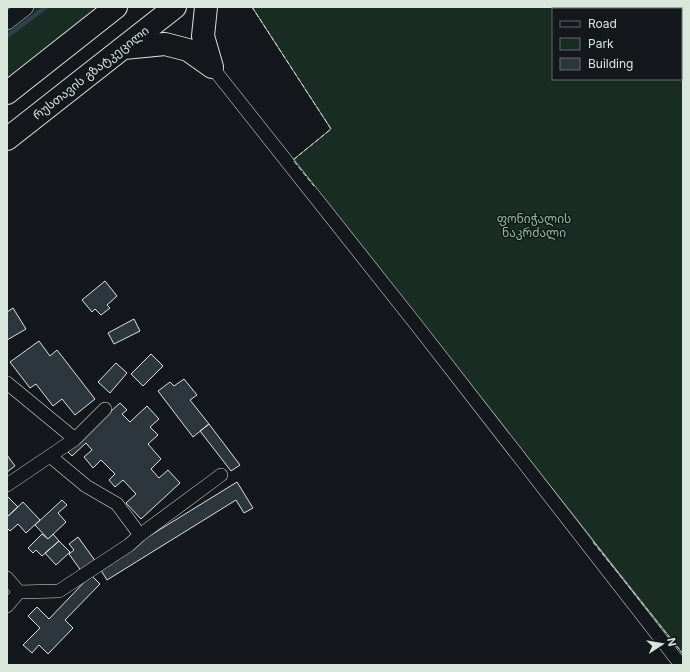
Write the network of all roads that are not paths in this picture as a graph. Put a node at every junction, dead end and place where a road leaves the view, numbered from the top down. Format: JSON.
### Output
{"nodes":[{"id":1,"x":24,"y":7,"type":"edge"},
{"id":2,"x":116,"y":7,"type":"edge"},
{"id":3,"x":175,"y":7,"type":"edge"},
{"id":4,"x":206,"y":7,"type":"edge"},
{"id":5,"x":7,"y":21,"type":"edge"},
{"id":6,"x":124,"y":48,"type":"junction"},
{"id":7,"x":212,"y":67,"type":"junction"},
{"id":8,"x":7,"y":93,"type":"edge"},
{"id":9,"x":7,"y":139,"type":"edge"},
{"id":10,"x":7,"y":383,"type":"edge"},
{"id":11,"x":105,"y":410,"type":"dead end"},
{"id":12,"x":75,"y":439,"type":"junction"},
{"id":13,"x":50,"y":456,"type":"junction"},
{"id":14,"x":221,"y":475,"type":"dead end"},
{"id":15,"x":7,"y":485,"type":"edge"},
{"id":16,"x":140,"y":535,"type":"junction"},
{"id":17,"x":7,"y":578,"type":"edge"},
{"id":18,"x":19,"y":592,"type":"junction"},
{"id":19,"x":7,"y":606,"type":"edge"},
{"id":20,"x":681,"y":665,"type":"edge"}],
"edges":[{"from":1,"to":5,"type":"street"},
{"from":2,"to":8,"type":"highway"},
{"from":3,"to":6,"type":"highway","name":"რუსთავის გზატკეცილი"},
{"from":4,"to":7,"type":"highway"},
{"from":6,"to":7,"type":"highway"},
{"from":6,"to":9,"type":"highway","name":"რუსთავის გზატკეცილი"},
{"from":7,"to":20,"type":"street"},
{"from":10,"to":12,"type":"street"},
{"from":11,"to":12,"type":"street"},
{"from":12,"to":13,"type":"street"},
{"from":13,"to":15,"type":"street"},
{"from":13,"to":16,"type":"street"},
{"from":14,"to":16,"type":"street"},
{"from":16,"to":18,"type":"street"},
{"from":17,"to":18,"type":"street"},
{"from":18,"to":19,"type":"street"}]}
